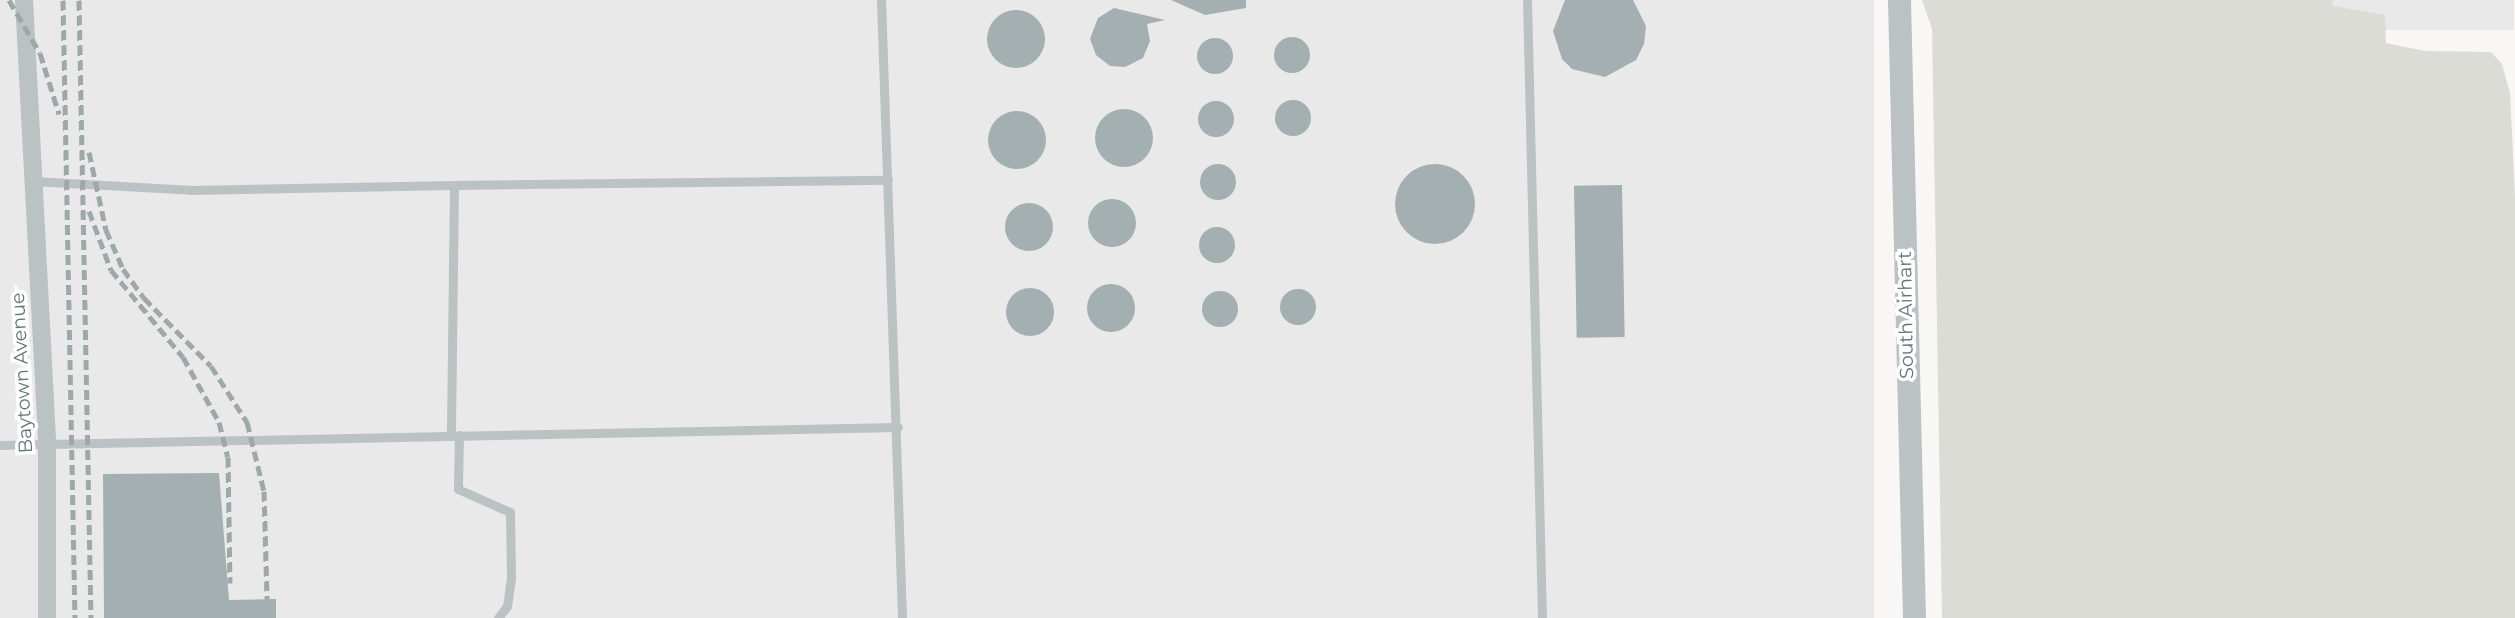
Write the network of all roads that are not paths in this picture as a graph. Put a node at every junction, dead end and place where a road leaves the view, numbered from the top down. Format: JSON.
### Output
{"nodes":[{"id":1,"x":24,"y":0,"type":"edge"},
{"id":2,"x":881,"y":0,"type":"edge"},
{"id":3,"x":1527,"y":0,"type":"edge"},
{"id":4,"x":1899,"y":6,"type":"edge"},
{"id":5,"x":888,"y":180,"type":"junction"},
{"id":6,"x":33,"y":181,"type":"junction"},
{"id":7,"x":454,"y":185,"type":"junction"},
{"id":8,"x":898,"y":427,"type":"junction"},
{"id":9,"x":455,"y":435,"type":"junction"},
{"id":10,"x":47,"y":443,"type":"junction"},
{"id":11,"x":0,"y":444,"type":"edge"},
{"id":12,"x":47,"y":618,"type":"edge"},
{"id":13,"x":498,"y":618,"type":"edge"},
{"id":14,"x":902,"y":618,"type":"edge"},
{"id":15,"x":1542,"y":618,"type":"edge"},
{"id":16,"x":1914,"y":618,"type":"edge"}],
"edges":[{"from":1,"to":6,"type":"street","name":"Baytown Avenue"},
{"from":2,"to":5,"type":"lane"},
{"from":3,"to":15,"type":"lane"},
{"from":4,"to":16,"type":"street","name":"South Airhart"},
{"from":5,"to":7,"type":"lane"},
{"from":5,"to":8,"type":"lane"},
{"from":6,"to":7,"type":"lane"},
{"from":6,"to":10,"type":"street","name":"Baytown Avenue"},
{"from":7,"to":9,"type":"lane"},
{"from":8,"to":9,"type":"lane"},
{"from":8,"to":14,"type":"lane"},
{"from":9,"to":10,"type":"lane"},
{"from":9,"to":13,"type":"lane"},
{"from":10,"to":11,"type":"lane"},
{"from":10,"to":12,"type":"street","name":"Baytown Avenue"}]}
